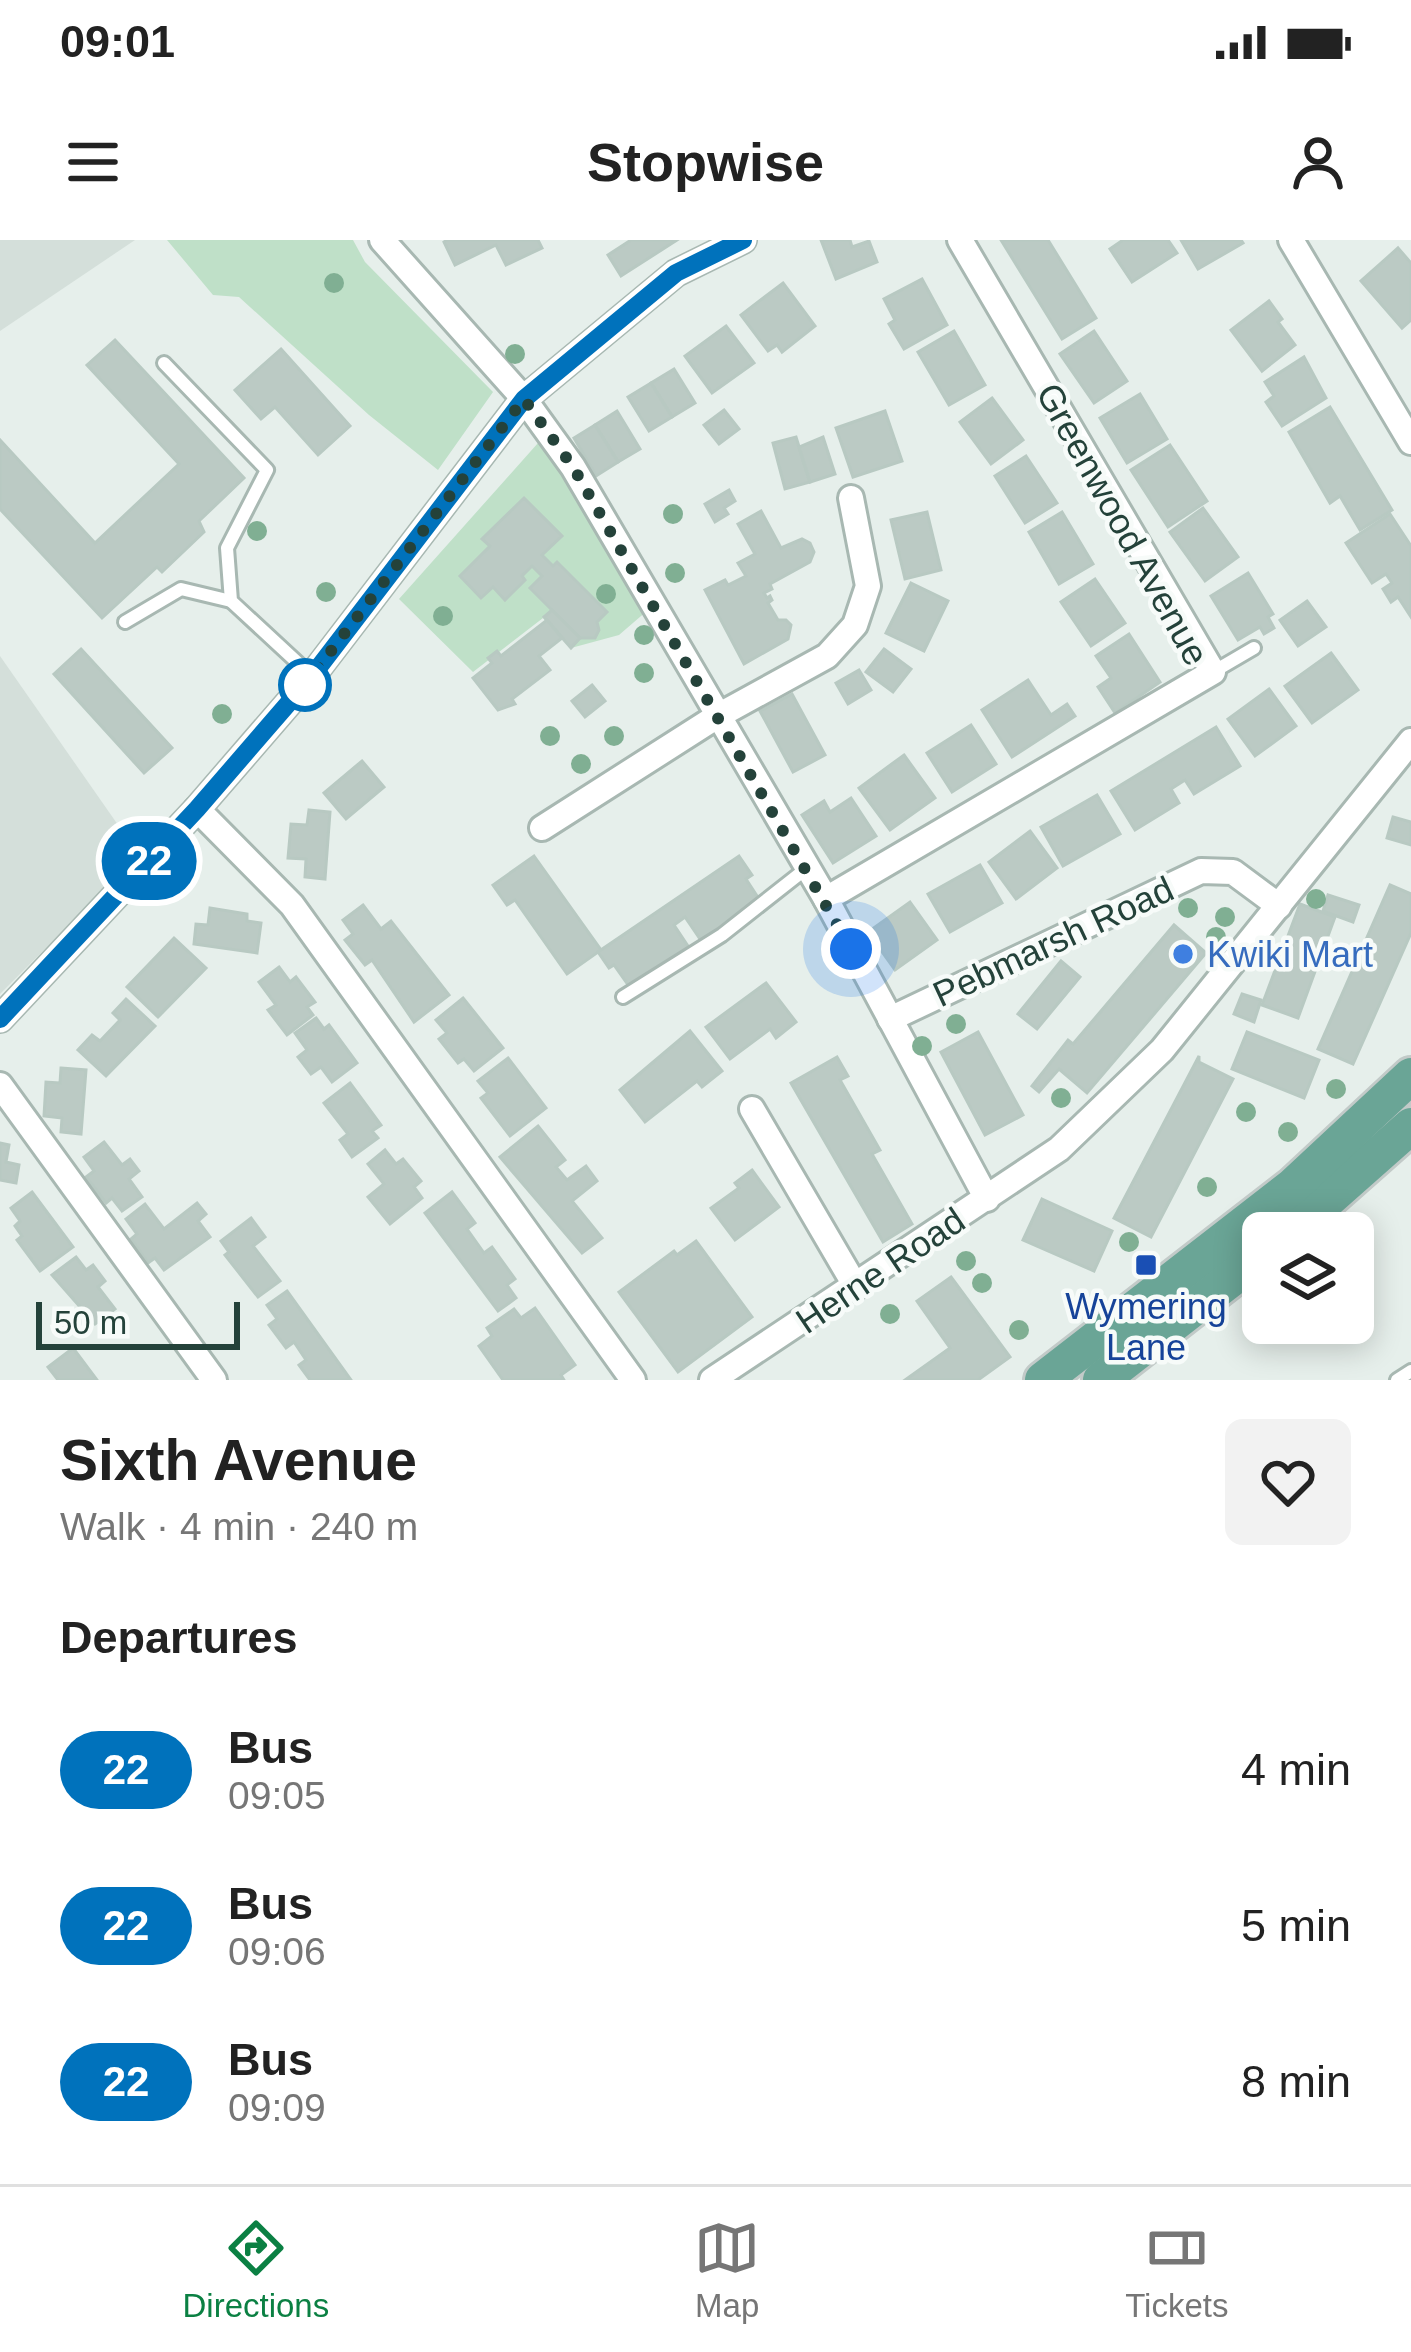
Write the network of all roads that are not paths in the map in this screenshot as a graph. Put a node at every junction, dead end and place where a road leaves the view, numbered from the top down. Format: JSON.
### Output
{"nodes":[{"id":1,"x":382,"y":240,"type":"edge"},
{"id":2,"x":743,"y":240,"type":"edge"},
{"id":3,"x":960,"y":240,"type":"edge"},
{"id":4,"x":1291,"y":240,"type":"edge"},
{"id":5,"x":164,"y":363,"type":"dead end"},
{"id":6,"x":524,"y":399,"type":"junction"},
{"id":7,"x":1411,"y":442,"type":"edge"},
{"id":8,"x":851,"y":498,"type":"dead end"},
{"id":9,"x":231,"y":601,"type":"junction"},
{"id":10,"x":124,"y":622,"type":"dead end"},
{"id":11,"x":1254,"y":648,"type":"dead end"},
{"id":12,"x":1213,"y":672,"type":"junction"},
{"id":13,"x":312,"y":676,"type":"junction"},
{"id":14,"x":716,"y":717,"type":"junction"},
{"id":15,"x":1411,"y":741,"type":"edge"},
{"id":16,"x":197,"y":809,"type":"junction"},
{"id":17,"x":542,"y":827,"type":"dead end"},
{"id":18,"x":807,"y":868,"type":"junction"},
{"id":19,"x":826,"y":899,"type":"junction"},
{"id":20,"x":1279,"y":906,"type":"junction"},
{"id":21,"x":623,"y":997,"type":"dead end"},
{"id":22,"x":2,"y":1014,"type":"edge"},
{"id":23,"x":890,"y":1019,"type":"junction"},
{"id":24,"x":1411,"y":1076,"type":"edge"},
{"id":25,"x":0,"y":1085,"type":"edge"},
{"id":26,"x":752,"y":1109,"type":"dead end"},
{"id":27,"x":1411,"y":1126,"type":"edge"},
{"id":28,"x":987,"y":1199,"type":"junction"},
{"id":29,"x":1314,"y":1212,"type":"edge"},
{"id":30,"x":1242,"y":1270,"type":"edge"},
{"id":31,"x":856,"y":1287,"type":"junction"},
{"id":32,"x":1411,"y":1371,"type":"edge"},
{"id":33,"x":214,"y":1380,"type":"edge"},
{"id":34,"x":633,"y":1380,"type":"edge"},
{"id":35,"x":712,"y":1380,"type":"edge"},
{"id":36,"x":1043,"y":1380,"type":"edge"},
{"id":37,"x":1101,"y":1380,"type":"edge"},
{"id":38,"x":1397,"y":1380,"type":"edge"}],
"edges":[{"from":1,"to":6,"type":"street"},
{"from":2,"to":6,"type":"street"},
{"from":3,"to":12,"type":"street","name":"Greenwood Avenue"},
{"from":4,"to":7,"type":"street"},
{"from":5,"to":9,"type":"lane"},
{"from":6,"to":13,"type":"street"},
{"from":6,"to":14,"type":"street"},
{"from":8,"to":14,"type":"street"},
{"from":9,"to":10,"type":"lane"},
{"from":9,"to":13,"type":"lane"},
{"from":11,"to":12,"type":"lane"},
{"from":12,"to":19,"type":"street","name":"Greenwood Avenue"},
{"from":13,"to":16,"type":"street"},
{"from":14,"to":17,"type":"street"},
{"from":14,"to":18,"type":"street"},
{"from":15,"to":20,"type":"street","name":"Herne Road"},
{"from":16,"to":22,"type":"street"},
{"from":16,"to":34,"type":"street"},
{"from":18,"to":19,"type":"street"},
{"from":18,"to":21,"type":"lane"},
{"from":19,"to":23,"type":"street"},
{"from":20,"to":23,"type":"street","name":"Pebmarsh Road"},
{"from":20,"to":28,"type":"street","name":"Herne Road"},
{"from":23,"to":28,"type":"street"},
{"from":24,"to":36,"type":"main road"},
{"from":25,"to":33,"type":"street"},
{"from":26,"to":31,"type":"street"},
{"from":27,"to":29,"type":"main road"},
{"from":28,"to":31,"type":"street","name":"Herne Road"},
{"from":30,"to":37,"type":"main road"},
{"from":31,"to":35,"type":"street","name":"Herne Road"},
{"from":32,"to":38,"type":"lane"}]}
